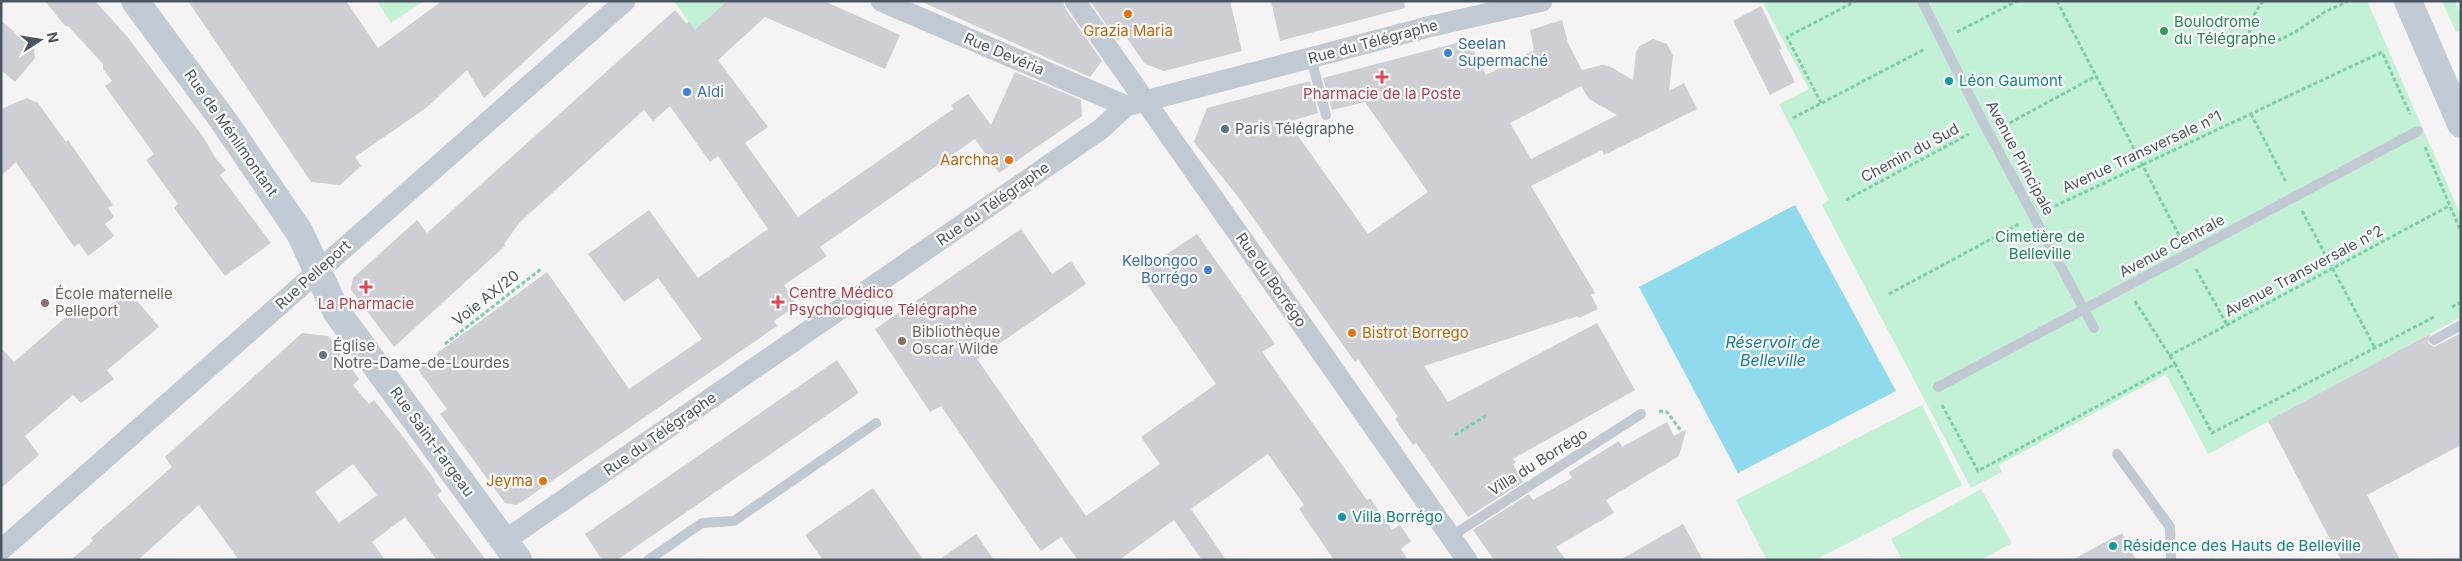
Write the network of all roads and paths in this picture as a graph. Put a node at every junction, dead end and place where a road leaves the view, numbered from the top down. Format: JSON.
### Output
{"nodes":[{"id":1,"x":135,"y":1,"type":"edge"},
{"id":2,"x":625,"y":1,"type":"edge"},
{"id":3,"x":881,"y":1,"type":"edge"},
{"id":4,"x":1075,"y":1,"type":"edge"},
{"id":5,"x":1542,"y":1,"type":"edge"},
{"id":6,"x":1856,"y":1,"type":"edge"},
{"id":7,"x":1922,"y":1,"type":"edge"},
{"id":8,"x":2017,"y":1,"type":"edge"},
{"id":9,"x":2057,"y":1,"type":"edge"},
{"id":10,"x":2263,"y":1,"type":"edge"},
{"id":11,"x":2347,"y":1,"type":"edge"},
{"id":12,"x":2408,"y":1,"type":"edge"},
{"id":13,"x":1942,"y":40,"type":"junction"},
{"id":14,"x":2382,"y":52,"type":"dead end"},
{"id":15,"x":1311,"y":58,"type":"junction"},
{"id":16,"x":2096,"y":76,"type":"junction"},
{"id":17,"x":1821,"y":103,"type":"junction"},
{"id":18,"x":1136,"y":104,"type":"junction"},
{"id":19,"x":2251,"y":114,"type":"junction"},
{"id":20,"x":1326,"y":116,"type":"dead end"},
{"id":21,"x":1793,"y":118,"type":"dead end"},
{"id":22,"x":2461,"y":124,"type":"edge"},
{"id":23,"x":1987,"y":130,"type":"junction"},
{"id":24,"x":2418,"y":131,"type":"dead end"},
{"id":25,"x":2141,"y":164,"type":"junction"},
{"id":26,"x":2295,"y":198,"type":"junction"},
{"id":27,"x":1846,"y":200,"type":"dead end"},
{"id":28,"x":2449,"y":206,"type":"dead end"},
{"id":29,"x":2033,"y":216,"type":"junction"},
{"id":30,"x":2188,"y":254,"type":"junction"},
{"id":31,"x":2332,"y":268,"type":"junction"},
{"id":32,"x":541,"y":269,"type":"dead end"},
{"id":33,"x":318,"y":271,"type":"junction"},
{"id":34,"x":2127,"y":287,"type":"junction"},
{"id":35,"x":1890,"y":294,"type":"dead end"},
{"id":36,"x":2461,"y":302,"type":"edge"},
{"id":37,"x":2085,"y":310,"type":"junction"},
{"id":38,"x":2444,"y":312,"type":"dead end"},
{"id":39,"x":2435,"y":316,"type":"dead end"},
{"id":40,"x":2227,"y":325,"type":"junction"},
{"id":41,"x":2461,"y":325,"type":"edge"},
{"id":42,"x":2094,"y":328,"type":"dead end"},
{"id":43,"x":2434,"y":340,"type":"dead end"},
{"id":44,"x":446,"y":344,"type":"dead end"},
{"id":45,"x":2374,"y":348,"type":"junction"},
{"id":46,"x":2169,"y":356,"type":"junction"},
{"id":47,"x":2175,"y":364,"type":"junction"},
{"id":48,"x":1938,"y":387,"type":"joint"},
{"id":49,"x":1660,"y":410,"type":"dead end"},
{"id":50,"x":1641,"y":414,"type":"dead end"},
{"id":51,"x":1488,"y":415,"type":"dead end"},
{"id":52,"x":876,"y":423,"type":"dead end"},
{"id":53,"x":1682,"y":432,"type":"dead end"},
{"id":54,"x":1455,"y":435,"type":"dead end"},
{"id":55,"x":2117,"y":454,"type":"dead end"},
{"id":56,"x":1450,"y":537,"type":"junction"},
{"id":57,"x":1,"y":550,"type":"edge"},
{"id":58,"x":511,"y":551,"type":"edge"},
{"id":59,"x":648,"y":560,"type":"edge"},
{"id":60,"x":1467,"y":560,"type":"edge"},
{"id":61,"x":2171,"y":560,"type":"edge"}],
"edges":[{"from":1,"to":33,"type":"street","name":"Rue de Ménilmontant"},
{"from":2,"to":33,"type":"street","name":"Rue Pelleport"},
{"from":3,"to":18,"type":"street","name":"Rue Devéria"},
{"from":4,"to":18,"type":"street","name":"Rue du Borrégo"},
{"from":5,"to":15,"type":"street","name":"Rue du Télégraphe"},
{"from":6,"to":17,"type":"path"},
{"from":7,"to":13,"type":"lane","name":"Avenue Principale"},
{"from":8,"to":13,"type":"path"},
{"from":9,"to":16,"type":"path"},
{"from":10,"to":11,"type":"path"},
{"from":12,"to":22,"type":"street"},
{"from":13,"to":17,"type":"path"},
{"from":13,"to":23,"type":"lane","name":"Avenue Principale"},
{"from":14,"to":19,"type":"path","name":"Avenue Transversale n°1"},
{"from":15,"to":18,"type":"street","name":"Rue du Télégraphe"},
{"from":15,"to":20,"type":"lane"},
{"from":16,"to":23,"type":"path","name":"Chemin du Sud"},
{"from":16,"to":25,"type":"path"},
{"from":17,"to":21,"type":"path"},
{"from":18,"to":56,"type":"street","name":"Rue du Borrégo"},
{"from":18,"to":58,"type":"street","name":"Rue du Télégraphe"},
{"from":19,"to":25,"type":"path","name":"Avenue Transversale n°1"},
{"from":19,"to":26,"type":"path"},
{"from":23,"to":27,"type":"path","name":"Chemin du Sud"},
{"from":23,"to":29,"type":"lane","name":"Avenue Principale"},
{"from":24,"to":26,"type":"lane","name":"Avenue Centrale"},
{"from":25,"to":29,"type":"path","name":"Avenue Transversale n°1"},
{"from":25,"to":30,"type":"path"},
{"from":26,"to":30,"type":"lane","name":"Avenue Centrale"},
{"from":26,"to":31,"type":"path"},
{"from":28,"to":31,"type":"path","name":"Avenue Transversale n°2"},
{"from":29,"to":35,"type":"path","name":"Avenue Transversale n°1"},
{"from":29,"to":37,"type":"lane","name":"Avenue Principale"},
{"from":30,"to":34,"type":"lane","name":"Avenue Centrale"},
{"from":30,"to":40,"type":"path"},
{"from":31,"to":40,"type":"path","name":"Avenue Transversale n°2"},
{"from":31,"to":45,"type":"path"},
{"from":32,"to":44,"type":"path","name":"Voie AX/20"},
{"from":33,"to":57,"type":"street","name":"Rue Pelleport"},
{"from":33,"to":58,"type":"street","name":"Rue Saint-Fargeau"},
{"from":34,"to":37,"type":"lane","name":"Avenue Centrale"},
{"from":34,"to":46,"type":"path"},
{"from":36,"to":38,"type":"path"},
{"from":37,"to":42,"type":"lane","name":"Avenue Principale"},
{"from":37,"to":48,"type":"lane","name":"Avenue Centrale"},
{"from":39,"to":45,"type":"path"},
{"from":40,"to":46,"type":"path","name":"Avenue Transversale n°2"},
{"from":41,"to":43,"type":"lane"},
{"from":45,"to":47,"type":"path"},
{"from":46,"to":47,"type":"path"},
{"from":47,"to":48,"type":"path"},
{"from":49,"to":53,"type":"path"},
{"from":50,"to":56,"type":"lane","name":"Villa du Borrégo"},
{"from":51,"to":54,"type":"path"},
{"from":52,"to":59,"type":"lane"},
{"from":55,"to":61,"type":"lane"},
{"from":56,"to":60,"type":"street","name":"Rue du Borrégo"}]}
